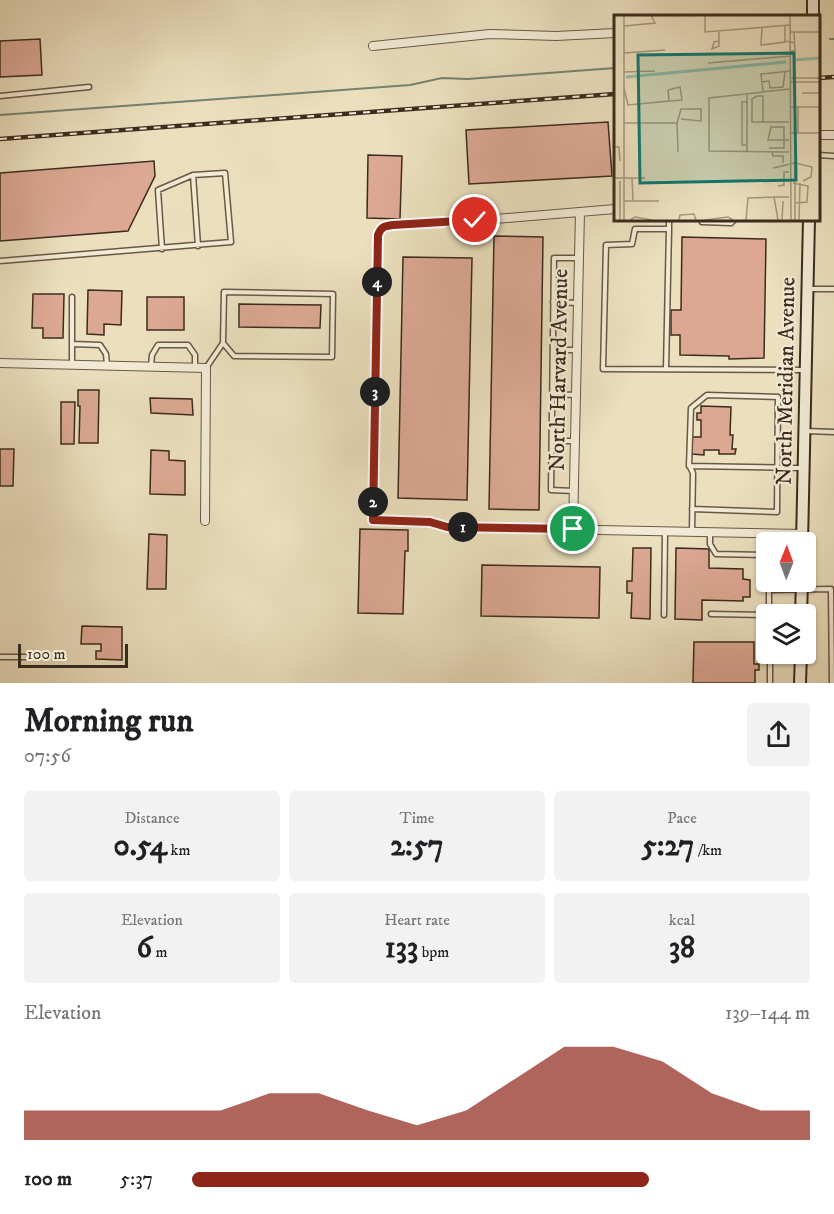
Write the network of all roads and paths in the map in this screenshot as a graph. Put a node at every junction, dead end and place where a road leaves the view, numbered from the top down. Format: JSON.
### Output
{"nodes":[{"id":1,"x":614,"y":33,"type":"edge"},
{"id":2,"x":373,"y":46,"type":"dead end"},
{"id":3,"x":89,"y":87,"type":"dead end"},
{"id":4,"x":0,"y":96,"type":"edge"},
{"id":5,"x":819,"y":155,"type":"edge"},
{"id":6,"x":834,"y":156,"type":"edge"},
{"id":7,"x":194,"y":175,"type":"junction"},
{"id":8,"x":614,"y":209,"type":"edge"},
{"id":9,"x":580,"y":212,"type":"junction"},
{"id":10,"x":669,"y":220,"type":"edge"},
{"id":11,"x":734,"y":220,"type":"edge"},
{"id":12,"x":809,"y":220,"type":"edge"},
{"id":13,"x":702,"y":222,"type":"dead end"},
{"id":14,"x":448,"y":223,"type":"joint"},
{"id":15,"x":669,"y":229,"type":"junction"},
{"id":16,"x":198,"y":246,"type":"junction"},
{"id":17,"x":162,"y":249,"type":"junction"},
{"id":18,"x":579,"y":258,"type":"junction"},
{"id":19,"x":0,"y":261,"type":"edge"},
{"id":20,"x":807,"y":289,"type":"junction"},
{"id":21,"x":834,"y":289,"type":"edge"},
{"id":22,"x":72,"y":297,"type":"dead end"},
{"id":23,"x":553,"y":302,"type":"junction"},
{"id":24,"x":578,"y":303,"type":"junction"},
{"id":25,"x":224,"y":343,"type":"junction"},
{"id":26,"x":72,"y":344,"type":"junction"},
{"id":27,"x":553,"y":350,"type":"junction"},
{"id":28,"x":577,"y":350,"type":"junction"},
{"id":29,"x":0,"y":363,"type":"edge"},
{"id":30,"x":72,"y":365,"type":"junction"},
{"id":31,"x":106,"y":366,"type":"junction"},
{"id":32,"x":151,"y":367,"type":"junction"},
{"id":33,"x":195,"y":368,"type":"junction"},
{"id":34,"x":206,"y":368,"type":"junction"},
{"id":35,"x":666,"y":369,"type":"junction"},
{"id":36,"x":806,"y":370,"type":"junction"},
{"id":37,"x":552,"y":394,"type":"junction"},
{"id":38,"x":576,"y":394,"type":"junction"},
{"id":39,"x":805,"y":432,"type":"junction"},
{"id":40,"x":834,"y":432,"type":"edge"},
{"id":41,"x":552,"y":441,"type":"junction"},
{"id":42,"x":575,"y":441,"type":"junction"},
{"id":43,"x":689,"y":466,"type":"junction"},
{"id":44,"x":777,"y":468,"type":"junction"},
{"id":45,"x":804,"y":468,"type":"junction"},
{"id":46,"x":574,"y":491,"type":"junction"},
{"id":47,"x":692,"y":509,"type":"junction"},
{"id":48,"x":205,"y":521,"type":"dead end"},
{"id":49,"x":447,"y":527,"type":"joint"},
{"id":50,"x":573,"y":529,"type":"junction"},
{"id":51,"x":665,"y":531,"type":"junction"},
{"id":52,"x":692,"y":531,"type":"junction"},
{"id":53,"x":710,"y":532,"type":"junction"},
{"id":54,"x":803,"y":532,"type":"edge"},
{"id":55,"x":756,"y":535,"type":"edge"},
{"id":56,"x":756,"y":555,"type":"edge"},
{"id":57,"x":816,"y":587,"type":"edge"},
{"id":58,"x":833,"y":589,"type":"edge"},
{"id":59,"x":770,"y":592,"type":"edge"},
{"id":60,"x":711,"y":614,"type":"dead end"},
{"id":61,"x":664,"y":615,"type":"dead end"},
{"id":62,"x":0,"y":657,"type":"edge"},
{"id":63,"x":30,"y":657,"type":"dead end"},
{"id":64,"x":770,"y":664,"type":"edge"},
{"id":65,"x":801,"y":664,"type":"edge"},
{"id":66,"x":770,"y":683,"type":"edge"},
{"id":67,"x":800,"y":683,"type":"edge"},
{"id":68,"x":832,"y":683,"type":"edge"}],
"edges":[{"from":1,"to":2,"type":"street"},
{"from":3,"to":4,"type":"lane"},
{"from":5,"to":6,"type":"lane"},
{"from":7,"to":16,"type":"lane"},
{"from":7,"to":16,"type":"lane"},
{"from":7,"to":17,"type":"lane"},
{"from":8,"to":9,"type":"street"},
{"from":9,"to":14,"type":"street"},
{"from":9,"to":18,"type":"street","name":"North Harvard Avenue"},
{"from":10,"to":15,"type":"lane"},
{"from":11,"to":13,"type":"lane"},
{"from":12,"to":20,"type":"main road","name":"North Meridian Avenue"},
{"from":14,"to":49,"type":"lane"},
{"from":15,"to":35,"type":"lane"},
{"from":15,"to":35,"type":"lane"},
{"from":16,"to":17,"type":"lane"},
{"from":17,"to":19,"type":"lane"},
{"from":18,"to":23,"type":"lane"},
{"from":18,"to":24,"type":"street","name":"North Harvard Avenue"},
{"from":20,"to":21,"type":"lane"},
{"from":20,"to":36,"type":"main road","name":"North Meridian Avenue"},
{"from":22,"to":26,"type":"lane"},
{"from":23,"to":24,"type":"lane"},
{"from":23,"to":27,"type":"lane"},
{"from":24,"to":28,"type":"street","name":"North Harvard Avenue"},
{"from":25,"to":25,"type":"lane"},
{"from":25,"to":34,"type":"lane"},
{"from":26,"to":30,"type":"lane"},
{"from":26,"to":31,"type":"lane"},
{"from":27,"to":28,"type":"lane"},
{"from":27,"to":37,"type":"lane"},
{"from":28,"to":38,"type":"street","name":"North Harvard Avenue"},
{"from":29,"to":30,"type":"street"},
{"from":30,"to":31,"type":"street"},
{"from":31,"to":32,"type":"street"},
{"from":32,"to":33,"type":"street"},
{"from":32,"to":33,"type":"lane"},
{"from":33,"to":34,"type":"street"},
{"from":34,"to":48,"type":"street"},
{"from":35,"to":36,"type":"lane"},
{"from":36,"to":39,"type":"main road","name":"North Meridian Avenue"},
{"from":37,"to":38,"type":"lane"},
{"from":37,"to":41,"type":"lane"},
{"from":38,"to":42,"type":"street","name":"North Harvard Avenue"},
{"from":39,"to":40,"type":"lane"},
{"from":39,"to":45,"type":"main road","name":"North Meridian Avenue"},
{"from":41,"to":42,"type":"lane"},
{"from":41,"to":46,"type":"lane"},
{"from":42,"to":46,"type":"street","name":"North Harvard Avenue"},
{"from":43,"to":44,"type":"lane"},
{"from":43,"to":44,"type":"lane"},
{"from":43,"to":47,"type":"lane"},
{"from":44,"to":45,"type":"lane"},
{"from":44,"to":47,"type":"lane"},
{"from":45,"to":54,"type":"main road","name":"North Meridian Avenue"},
{"from":46,"to":50,"type":"street","name":"North Harvard Avenue"},
{"from":47,"to":52,"type":"lane"},
{"from":49,"to":50,"type":"street"},
{"from":50,"to":51,"type":"street"},
{"from":51,"to":52,"type":"street"},
{"from":51,"to":61,"type":"lane"},
{"from":52,"to":53,"type":"street"},
{"from":53,"to":55,"type":"street"},
{"from":53,"to":56,"type":"lane"},
{"from":57,"to":58,"type":"lane"},
{"from":58,"to":68,"type":"lane"},
{"from":59,"to":60,"type":"lane"},
{"from":62,"to":63,"type":"lane"},
{"from":64,"to":66,"type":"lane"},
{"from":65,"to":67,"type":"main road"}]}
